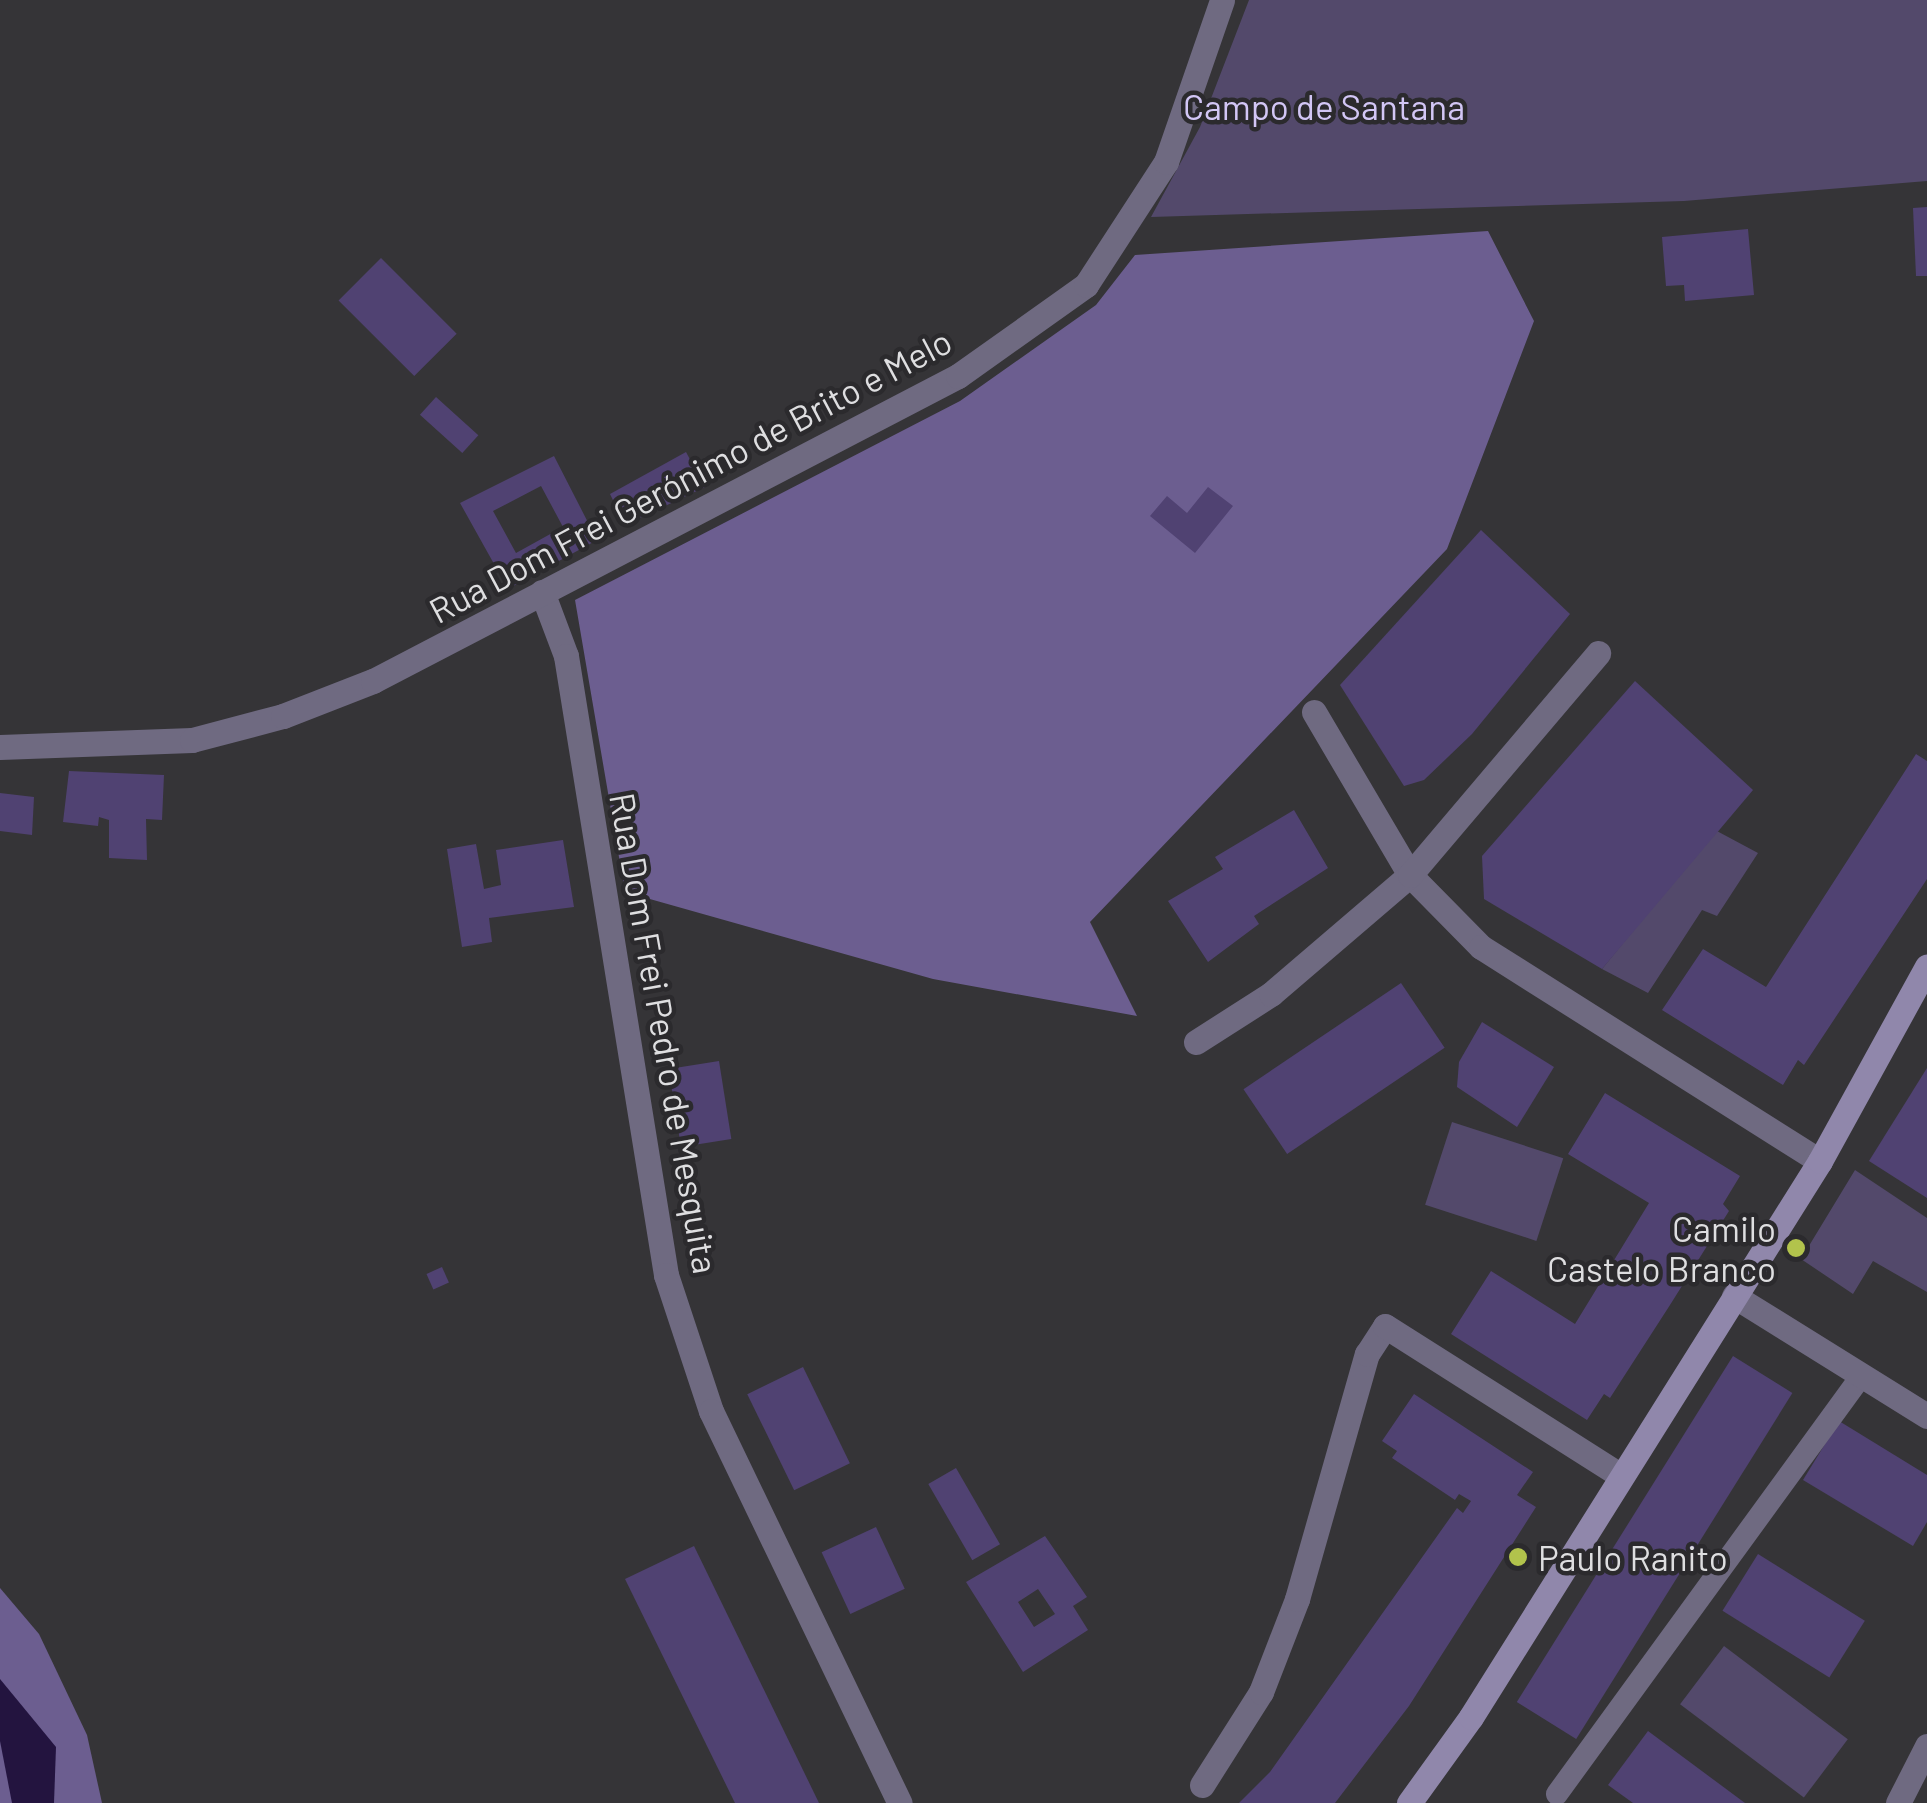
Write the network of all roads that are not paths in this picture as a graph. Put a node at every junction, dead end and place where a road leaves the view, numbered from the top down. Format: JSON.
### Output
{"nodes":[{"id":1,"x":1222,"y":0,"type":"edge"},
{"id":2,"x":542,"y":592,"type":"junction"},
{"id":3,"x":1598,"y":653,"type":"dead end"},
{"id":4,"x":1314,"y":712,"type":"dead end"},
{"id":5,"x":0,"y":747,"type":"edge"},
{"id":6,"x":1410,"y":876,"type":"junction"},
{"id":7,"x":1927,"y":966,"type":"edge"},
{"id":8,"x":1196,"y":1042,"type":"dead end"},
{"id":9,"x":1820,"y":1161,"type":"junction"},
{"id":10,"x":1734,"y":1296,"type":"junction"},
{"id":11,"x":1862,"y":1375,"type":"junction"},
{"id":12,"x":1927,"y":1416,"type":"edge"},
{"id":13,"x":1620,"y":1475,"type":"junction"},
{"id":14,"x":1927,"y":1746,"type":"edge"},
{"id":15,"x":1202,"y":1785,"type":"dead end"},
{"id":16,"x":1557,"y":1794,"type":"dead end"},
{"id":17,"x":900,"y":1803,"type":"edge"},
{"id":18,"x":1409,"y":1803,"type":"edge"},
{"id":19,"x":1898,"y":1803,"type":"edge"}],
"edges":[{"from":1,"to":2,"type":"street","name":"Rua Dom Frei Gerónimo de Brito e Melo"},
{"from":2,"to":5,"type":"street","name":"Rua Dom Frei Gerónimo de Brito e Melo"},
{"from":2,"to":17,"type":"street","name":"Rua Dom Frei Pedro de Mesquita"},
{"from":3,"to":6,"type":"street"},
{"from":4,"to":6,"type":"street"},
{"from":6,"to":8,"type":"street"},
{"from":6,"to":9,"type":"street"},
{"from":7,"to":9,"type":"main road"},
{"from":9,"to":10,"type":"main road"},
{"from":10,"to":11,"type":"street"},
{"from":10,"to":13,"type":"main road"},
{"from":11,"to":12,"type":"street"},
{"from":11,"to":16,"type":"street"},
{"from":13,"to":15,"type":"street"},
{"from":13,"to":18,"type":"main road"},
{"from":14,"to":19,"type":"street"}]}
